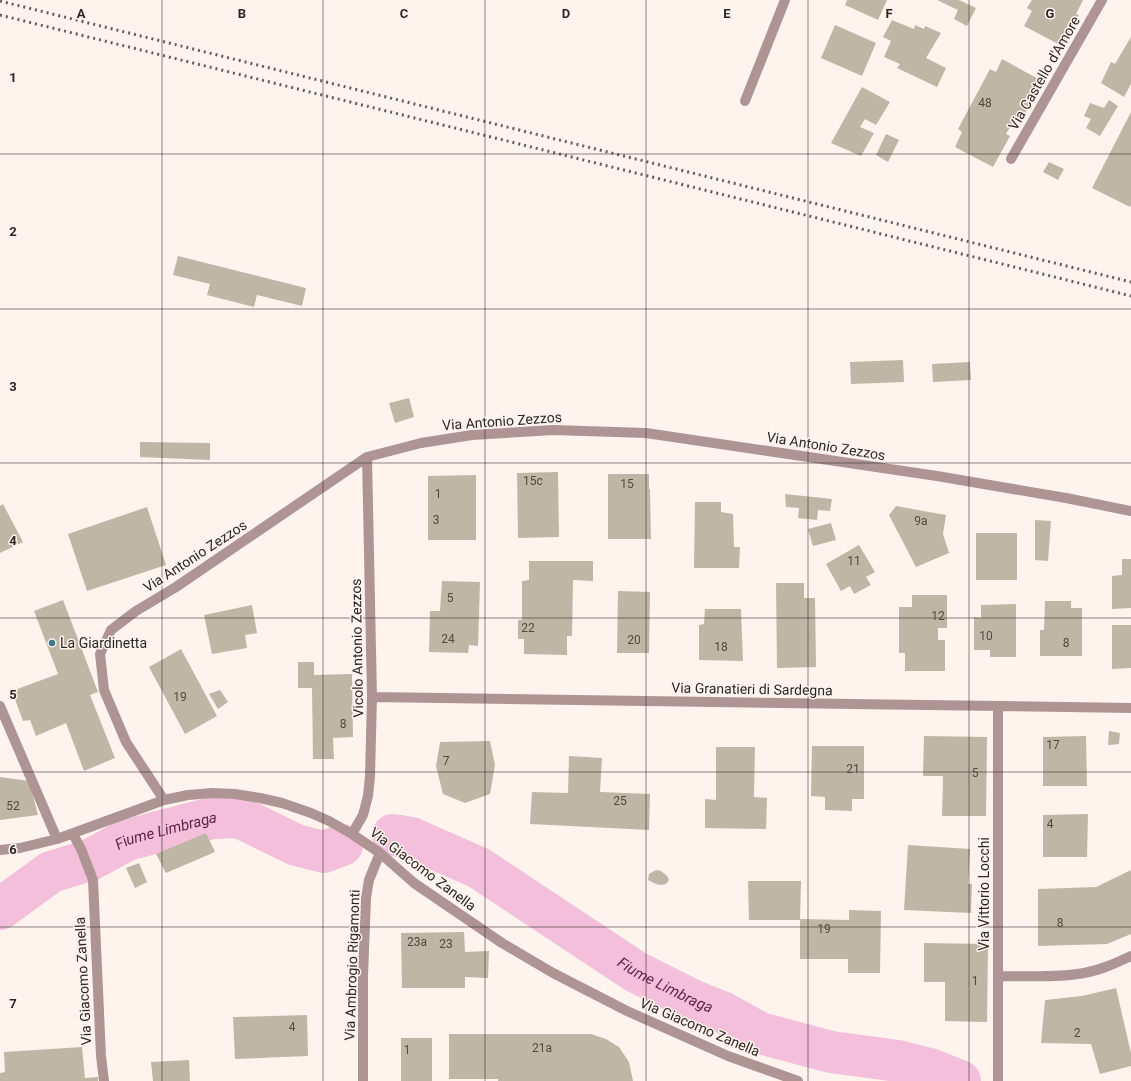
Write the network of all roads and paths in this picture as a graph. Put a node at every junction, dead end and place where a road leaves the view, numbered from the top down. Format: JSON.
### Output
{"nodes":[{"id":1,"x":785,"y":0,"type":"edge"},
{"id":2,"x":1102,"y":0,"type":"edge"},
{"id":3,"x":745,"y":101,"type":"dead end"},
{"id":4,"x":1011,"y":159,"type":"dead end"},
{"id":5,"x":367,"y":457,"type":"junction"},
{"id":6,"x":1131,"y":511,"type":"edge"},
{"id":7,"x":372,"y":697,"type":"junction"},
{"id":8,"x":0,"y":706,"type":"edge"},
{"id":9,"x":998,"y":706,"type":"junction"},
{"id":10,"x":1131,"y":708,"type":"edge"},
{"id":11,"x":164,"y":800,"type":"junction"},
{"id":12,"x":73,"y":834,"type":"junction"},
{"id":13,"x":352,"y":834,"type":"junction"},
{"id":14,"x":57,"y":839,"type":"junction"},
{"id":15,"x":0,"y":850,"type":"edge"},
{"id":16,"x":380,"y":852,"type":"junction"},
{"id":17,"x":1131,"y":956,"type":"edge"},
{"id":18,"x":998,"y":976,"type":"junction"},
{"id":19,"x":104,"y":1081,"type":"edge"},
{"id":20,"x":363,"y":1081,"type":"edge"},
{"id":21,"x":798,"y":1081,"type":"edge"},
{"id":22,"x":998,"y":1081,"type":"edge"}],
"edges":[{"from":1,"to":3,"type":"street"},
{"from":2,"to":4,"type":"street","name":"Via Castello d'Amore"},
{"from":5,"to":6,"type":"street","name":"Via Antonio Zezzos"},
{"from":5,"to":7,"type":"street","name":"Vicolo Antonio Zezzos"},
{"from":5,"to":11,"type":"street","name":"Via Antonio Zezzos"},
{"from":7,"to":9,"type":"street","name":"Via Granatieri di Sardegna"},
{"from":7,"to":13,"type":"street","name":"Vicolo Antonio Zezzos"},
{"from":8,"to":14,"type":"street"},
{"from":9,"to":10,"type":"street","name":"Via Granatieri di Sardegna"},
{"from":9,"to":18,"type":"street","name":"Via Vittorio Locchi"},
{"from":11,"to":12,"type":"street","name":"Via Giacomo Zanella"},
{"from":11,"to":13,"type":"street","name":"Via Giacomo Zanella"},
{"from":12,"to":14,"type":"street","name":"Via Giacomo Zanella"},
{"from":12,"to":19,"type":"street","name":"Via Giacomo Zanella"},
{"from":13,"to":16,"type":"street","name":"Via Giacomo Zanella"},
{"from":14,"to":15,"type":"street","name":"Via Giacomo Zanella"},
{"from":16,"to":20,"type":"street","name":"Via Ambrogio Rigamonti"},
{"from":16,"to":21,"type":"street","name":"Via Giacomo Zanella"},
{"from":17,"to":18,"type":"street"},
{"from":18,"to":22,"type":"street","name":"Via Vittorio Locchi"}]}
